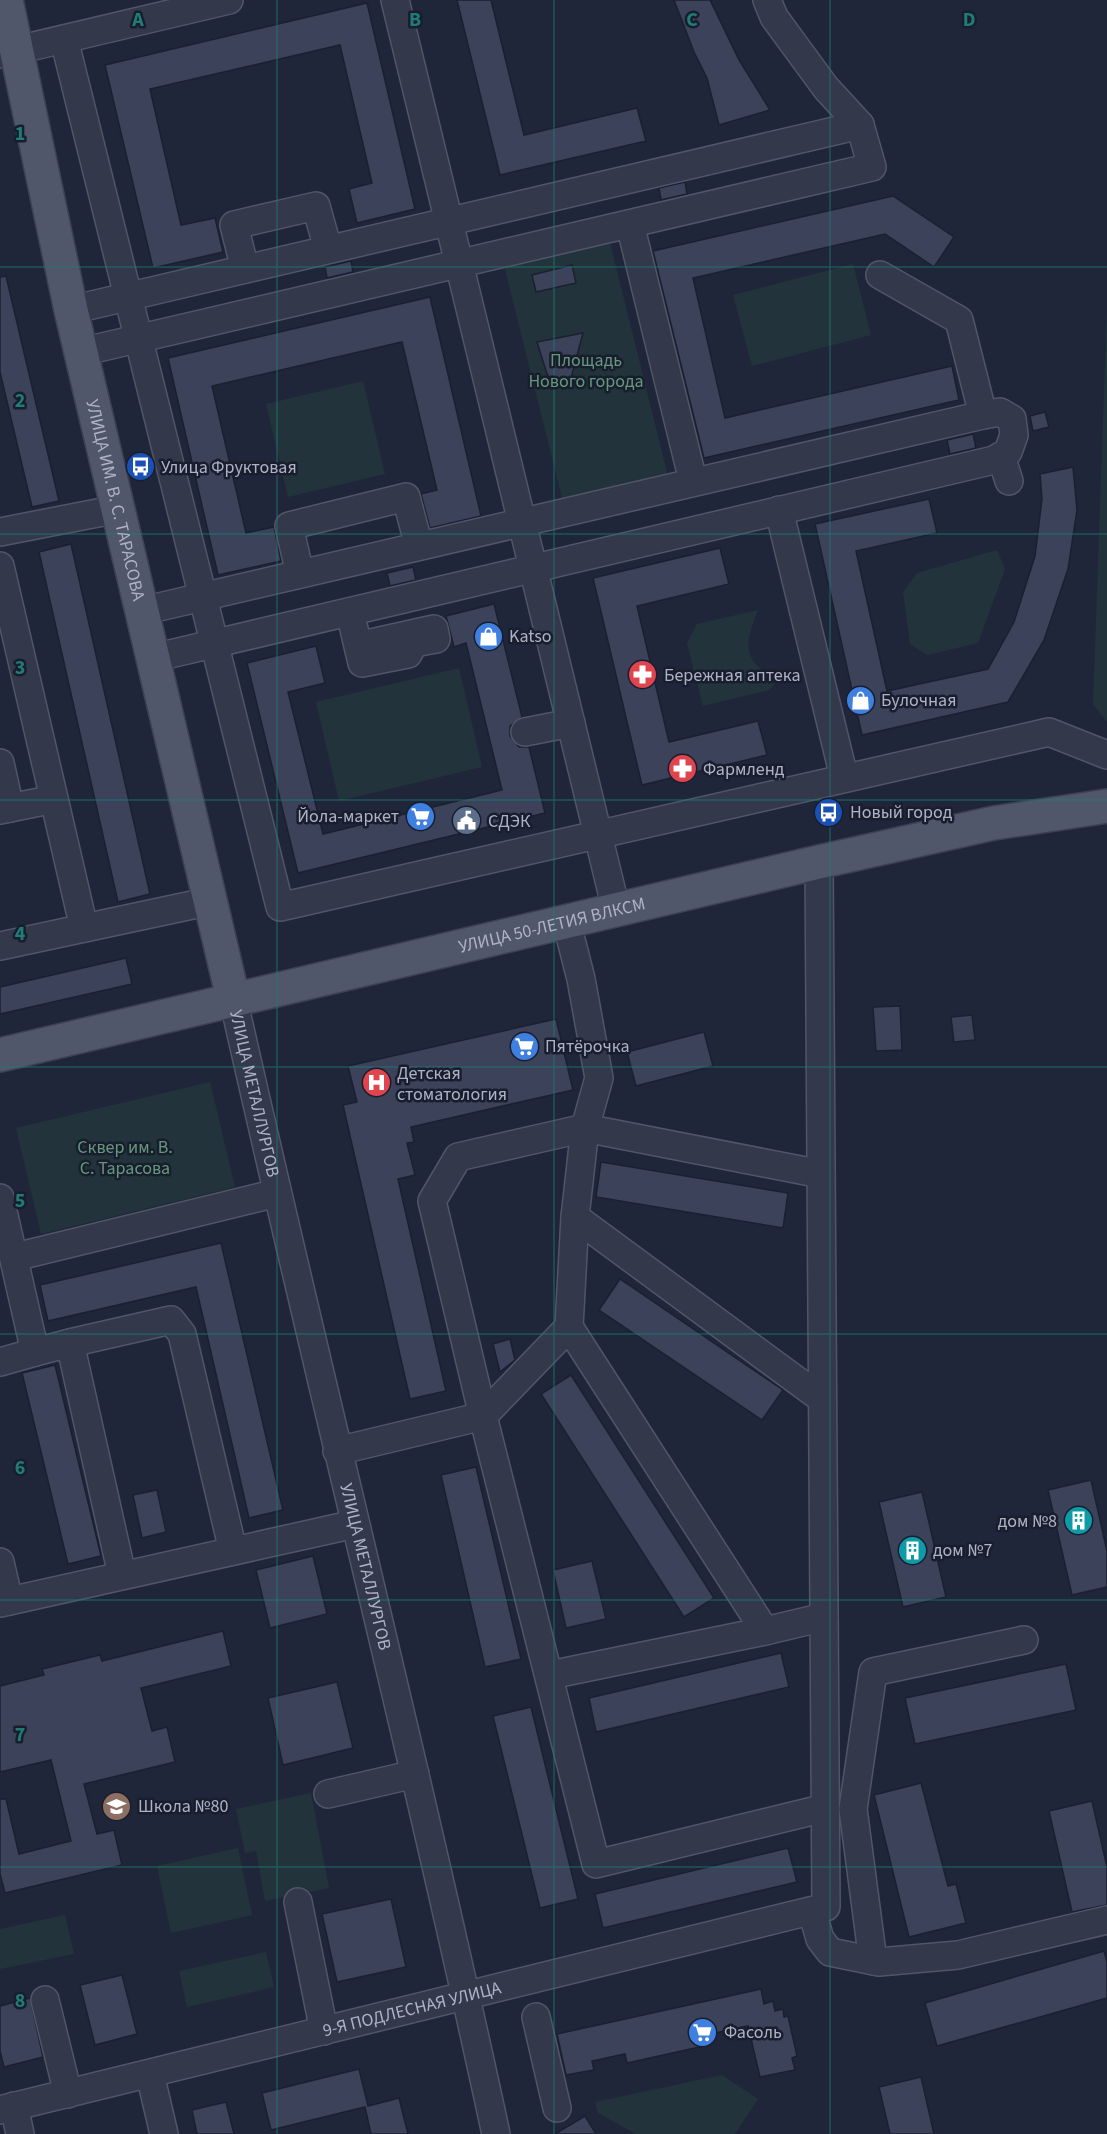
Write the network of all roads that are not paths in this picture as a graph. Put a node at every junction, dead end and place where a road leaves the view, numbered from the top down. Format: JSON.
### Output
{"nodes":[{"id":1,"x":6,"y":0,"type":"edge"},
{"id":2,"x":229,"y":0,"type":"edge"},
{"id":3,"x":395,"y":0,"type":"edge"},
{"id":4,"x":767,"y":0,"type":"edge"},
{"id":5,"x":64,"y":39,"type":"junction"},
{"id":6,"x":9,"y":52,"type":"edge"},
{"id":7,"x":860,"y":125,"type":"junction"},
{"id":8,"x":448,"y":221,"type":"junction"},
{"id":9,"x":630,"y":224,"type":"junction"},
{"id":10,"x":328,"y":249,"type":"junction"},
{"id":11,"x":458,"y":264,"type":"junction"},
{"id":12,"x":245,"y":269,"type":"junction"},
{"id":13,"x":880,"y":275,"type":"dead end"},
{"id":14,"x":126,"y":297,"type":"junction"},
{"id":15,"x":71,"y":310,"type":"junction"},
{"id":16,"x":137,"y":339,"type":"junction"},
{"id":17,"x":81,"y":352,"type":"junction"},
{"id":18,"x":983,"y":415,"type":"junction"},
{"id":19,"x":693,"y":481,"type":"junction"},
{"id":20,"x":118,"y":509,"type":"junction"},
{"id":21,"x":779,"y":510,"type":"junction"},
{"id":22,"x":521,"y":522,"type":"junction"},
{"id":23,"x":0,"y":532,"type":"edge"},
{"id":24,"x":419,"y":546,"type":"junction"},
{"id":25,"x":0,"y":566,"type":"edge"},
{"id":26,"x":533,"y":569,"type":"junction"},
{"id":27,"x":300,"y":574,"type":"junction"},
{"id":28,"x":203,"y":597,"type":"junction"},
{"id":29,"x":142,"y":611,"type":"junction"},
{"id":30,"x":350,"y":612,"type":"junction"},
{"id":31,"x":214,"y":644,"type":"junction"},
{"id":32,"x":358,"y":646,"type":"dead end"},
{"id":33,"x":153,"y":658,"type":"junction"},
{"id":34,"x":571,"y":723,"type":"junction"},
{"id":35,"x":525,"y":732,"type":"dead end"},
{"id":36,"x":1107,"y":755,"type":"edge"},
{"id":37,"x":0,"y":763,"type":"edge"},
{"id":38,"x":844,"y":777,"type":"junction"},
{"id":39,"x":54,"y":799,"type":"junction"},
{"id":40,"x":1107,"y":806,"type":"edge"},
{"id":41,"x":5,"y":809,"type":"edge"},
{"id":42,"x":598,"y":834,"type":"junction"},
{"id":43,"x":819,"y":862,"type":"junction"},
{"id":44,"x":211,"y":901,"type":"junction"},
{"id":45,"x":616,"y":909,"type":"junction"},
{"id":46,"x":566,"y":920,"type":"junction"},
{"id":47,"x":84,"y":928,"type":"junction"},
{"id":48,"x":0,"y":946,"type":"edge"},
{"id":49,"x":233,"y":998,"type":"junction"},
{"id":50,"x":0,"y":1055,"type":"edge"},
{"id":51,"x":585,"y":1128,"type":"junction"},
{"id":52,"x":821,"y":1174,"type":"junction"},
{"id":53,"x":277,"y":1193,"type":"junction"},
{"id":54,"x":0,"y":1198,"type":"edge"},
{"id":55,"x":575,"y":1217,"type":"junction"},
{"id":56,"x":15,"y":1257,"type":"junction"},
{"id":57,"x":569,"y":1327,"type":"junction"},
{"id":58,"x":70,"y":1343,"type":"junction"},
{"id":59,"x":35,"y":1352,"type":"junction"},
{"id":60,"x":0,"y":1362,"type":"edge"},
{"id":61,"x":822,"y":1399,"type":"junction"},
{"id":62,"x":483,"y":1416,"type":"junction"},
{"id":63,"x":337,"y":1451,"type":"junction"},
{"id":64,"x":355,"y":1524,"type":"junction"},
{"id":65,"x":233,"y":1551,"type":"junction"},
{"id":66,"x":0,"y":1562,"type":"edge"},
{"id":67,"x":122,"y":1575,"type":"junction"},
{"id":68,"x":5,"y":1602,"type":"edge"},
{"id":69,"x":824,"y":1617,"type":"junction"},
{"id":70,"x":765,"y":1631,"type":"junction"},
{"id":71,"x":1024,"y":1640,"type":"dead end"},
{"id":72,"x":550,"y":1676,"type":"junction"},
{"id":73,"x":415,"y":1774,"type":"junction"},
{"id":74,"x":328,"y":1794,"type":"dead end"},
{"id":75,"x":825,"y":1808,"type":"junction"},
{"id":76,"x":298,"y":1902,"type":"dead end"},
{"id":77,"x":819,"y":1909,"type":"junction"},
{"id":78,"x":1107,"y":1920,"type":"edge"},
{"id":79,"x":873,"y":1961,"type":"junction"},
{"id":80,"x":467,"y":1997,"type":"junction"},
{"id":81,"x":45,"y":2000,"type":"dead end"},
{"id":82,"x":536,"y":2017,"type":"dead end"},
{"id":83,"x":324,"y":2031,"type":"junction"},
{"id":84,"x":150,"y":2074,"type":"junction"},
{"id":85,"x":68,"y":2094,"type":"junction"},
{"id":86,"x":7,"y":2108,"type":"edge"},
{"id":87,"x":557,"y":2108,"type":"dead end"},
{"id":88,"x":20,"y":2134,"type":"edge"},
{"id":89,"x":164,"y":2134,"type":"edge"},
{"id":90,"x":496,"y":2134,"type":"edge"}],
"edges":[{"from":1,"to":6,"type":"main road","name":"УЛИЦА ИМ. В. С. ТАРАСОВА"},
{"from":2,"to":5,"type":"street"},
{"from":3,"to":8,"type":"street"},
{"from":4,"to":7,"type":"street"},
{"from":5,"to":6,"type":"street"},
{"from":5,"to":14,"type":"street"},
{"from":6,"to":15,"type":"main road","name":"УЛИЦА ИМ. В. С. ТАРАСОВА"},
{"from":7,"to":8,"type":"street"},
{"from":7,"to":9,"type":"street"},
{"from":8,"to":10,"type":"street"},
{"from":8,"to":11,"type":"street"},
{"from":9,"to":11,"type":"street"},
{"from":9,"to":19,"type":"street"},
{"from":10,"to":12,"type":"street"},
{"from":10,"to":12,"type":"street"},
{"from":11,"to":16,"type":"street"},
{"from":11,"to":22,"type":"street"},
{"from":12,"to":14,"type":"street"},
{"from":13,"to":18,"type":"street"},
{"from":14,"to":15,"type":"street"},
{"from":14,"to":16,"type":"street"},
{"from":15,"to":17,"type":"main road","name":"УЛИЦА ИМ. В. С. ТАРАСОВА"},
{"from":16,"to":17,"type":"street"},
{"from":16,"to":28,"type":"street"},
{"from":17,"to":20,"type":"main road","name":"УЛИЦА ИМ. В. С. ТАРАСОВА"},
{"from":18,"to":19,"type":"street"},
{"from":18,"to":21,"type":"street"},
{"from":19,"to":22,"type":"street"},
{"from":20,"to":23,"type":"street"},
{"from":20,"to":29,"type":"main road","name":"УЛИЦА ИМ. В. С. ТАРАСОВА"},
{"from":21,"to":26,"type":"street"},
{"from":21,"to":38,"type":"street"},
{"from":22,"to":24,"type":"street"},
{"from":22,"to":26,"type":"street"},
{"from":24,"to":27,"type":"street"},
{"from":24,"to":27,"type":"street"},
{"from":25,"to":39,"type":"street"},
{"from":26,"to":30,"type":"street"},
{"from":26,"to":34,"type":"street"},
{"from":27,"to":28,"type":"street"},
{"from":28,"to":29,"type":"street"},
{"from":28,"to":31,"type":"street"},
{"from":29,"to":33,"type":"main road","name":"УЛИЦА ИМ. В. С. ТАРАСОВА"},
{"from":30,"to":31,"type":"street"},
{"from":30,"to":32,"type":"street"},
{"from":31,"to":33,"type":"street"},
{"from":31,"to":42,"type":"street"},
{"from":33,"to":44,"type":"main road","name":"УЛИЦА ИМ. В. С. ТАРАСОВА"},
{"from":34,"to":35,"type":"street"},
{"from":34,"to":42,"type":"street"},
{"from":36,"to":38,"type":"street"},
{"from":37,"to":41,"type":"street"},
{"from":38,"to":42,"type":"street"},
{"from":39,"to":41,"type":"street"},
{"from":39,"to":47,"type":"street"},
{"from":40,"to":43,"type":"main road","name":"УЛИЦА 50-ЛЕТИЯ ВЛКСМ"},
{"from":42,"to":45,"type":"street"},
{"from":43,"to":45,"type":"main road","name":"УЛИЦА 50-ЛЕТИЯ ВЛКСМ"},
{"from":43,"to":52,"type":"street"},
{"from":44,"to":47,"type":"street"},
{"from":44,"to":49,"type":"main road","name":"УЛИЦА ИМ. В. С. ТАРАСОВА"},
{"from":45,"to":46,"type":"main road","name":"УЛИЦА 50-ЛЕТИЯ ВЛКСМ"},
{"from":46,"to":49,"type":"main road","name":"УЛИЦА 50-ЛЕТИЯ ВЛКСМ"},
{"from":46,"to":51,"type":"street"},
{"from":47,"to":48,"type":"street"},
{"from":49,"to":50,"type":"main road","name":"УЛИЦА 50-ЛЕТИЯ ВЛКСМ"},
{"from":49,"to":53,"type":"street","name":"УЛИЦА МЕТАЛЛУРГОВ"},
{"from":51,"to":52,"type":"street"},
{"from":51,"to":55,"type":"street"},
{"from":51,"to":62,"type":"street"},
{"from":52,"to":61,"type":"street"},
{"from":53,"to":56,"type":"street"},
{"from":53,"to":63,"type":"street","name":"УЛИЦА МЕТАЛЛУРГОВ"},
{"from":54,"to":56,"type":"street"},
{"from":55,"to":57,"type":"street"},
{"from":55,"to":61,"type":"street"},
{"from":56,"to":59,"type":"street"},
{"from":57,"to":62,"type":"street"},
{"from":57,"to":70,"type":"street"},
{"from":58,"to":59,"type":"street"},
{"from":58,"to":65,"type":"street"},
{"from":58,"to":67,"type":"street"},
{"from":59,"to":60,"type":"street"},
{"from":61,"to":69,"type":"street"},
{"from":62,"to":63,"type":"street"},
{"from":62,"to":72,"type":"street"},
{"from":63,"to":64,"type":"street","name":"УЛИЦА МЕТАЛЛУРГОВ"},
{"from":64,"to":65,"type":"street"},
{"from":64,"to":73,"type":"street","name":"УЛИЦА МЕТАЛЛУРГОВ"},
{"from":65,"to":67,"type":"street"},
{"from":66,"to":68,"type":"street"},
{"from":67,"to":68,"type":"street"},
{"from":69,"to":70,"type":"street"},
{"from":69,"to":75,"type":"street"},
{"from":70,"to":72,"type":"street"},
{"from":71,"to":79,"type":"street"},
{"from":72,"to":75,"type":"street"},
{"from":73,"to":74,"type":"street"},
{"from":73,"to":80,"type":"street","name":"УЛИЦА МЕТАЛЛУРГОВ"},
{"from":75,"to":77,"type":"street"},
{"from":76,"to":83,"type":"street"},
{"from":77,"to":79,"type":"street"},
{"from":77,"to":80,"type":"street","name":"9-Я ПОДЛЕСНАЯ УЛИЦА"},
{"from":78,"to":79,"type":"street"},
{"from":80,"to":83,"type":"street","name":"9-Я ПОДЛЕСНАЯ УЛИЦА"},
{"from":80,"to":90,"type":"street","name":"УЛИЦА МЕТАЛЛУРГОВ"},
{"from":81,"to":85,"type":"street"},
{"from":82,"to":87,"type":"street"},
{"from":83,"to":84,"type":"street","name":"9-Я ПОДЛЕСНАЯ УЛИЦА"},
{"from":84,"to":85,"type":"street","name":"9-Я ПОДЛЕСНАЯ УЛИЦА"},
{"from":84,"to":89,"type":"street"},
{"from":85,"to":86,"type":"street","name":"9-Я ПОДЛЕСНАЯ УЛИЦА"},
{"from":86,"to":88,"type":"street"}]}
